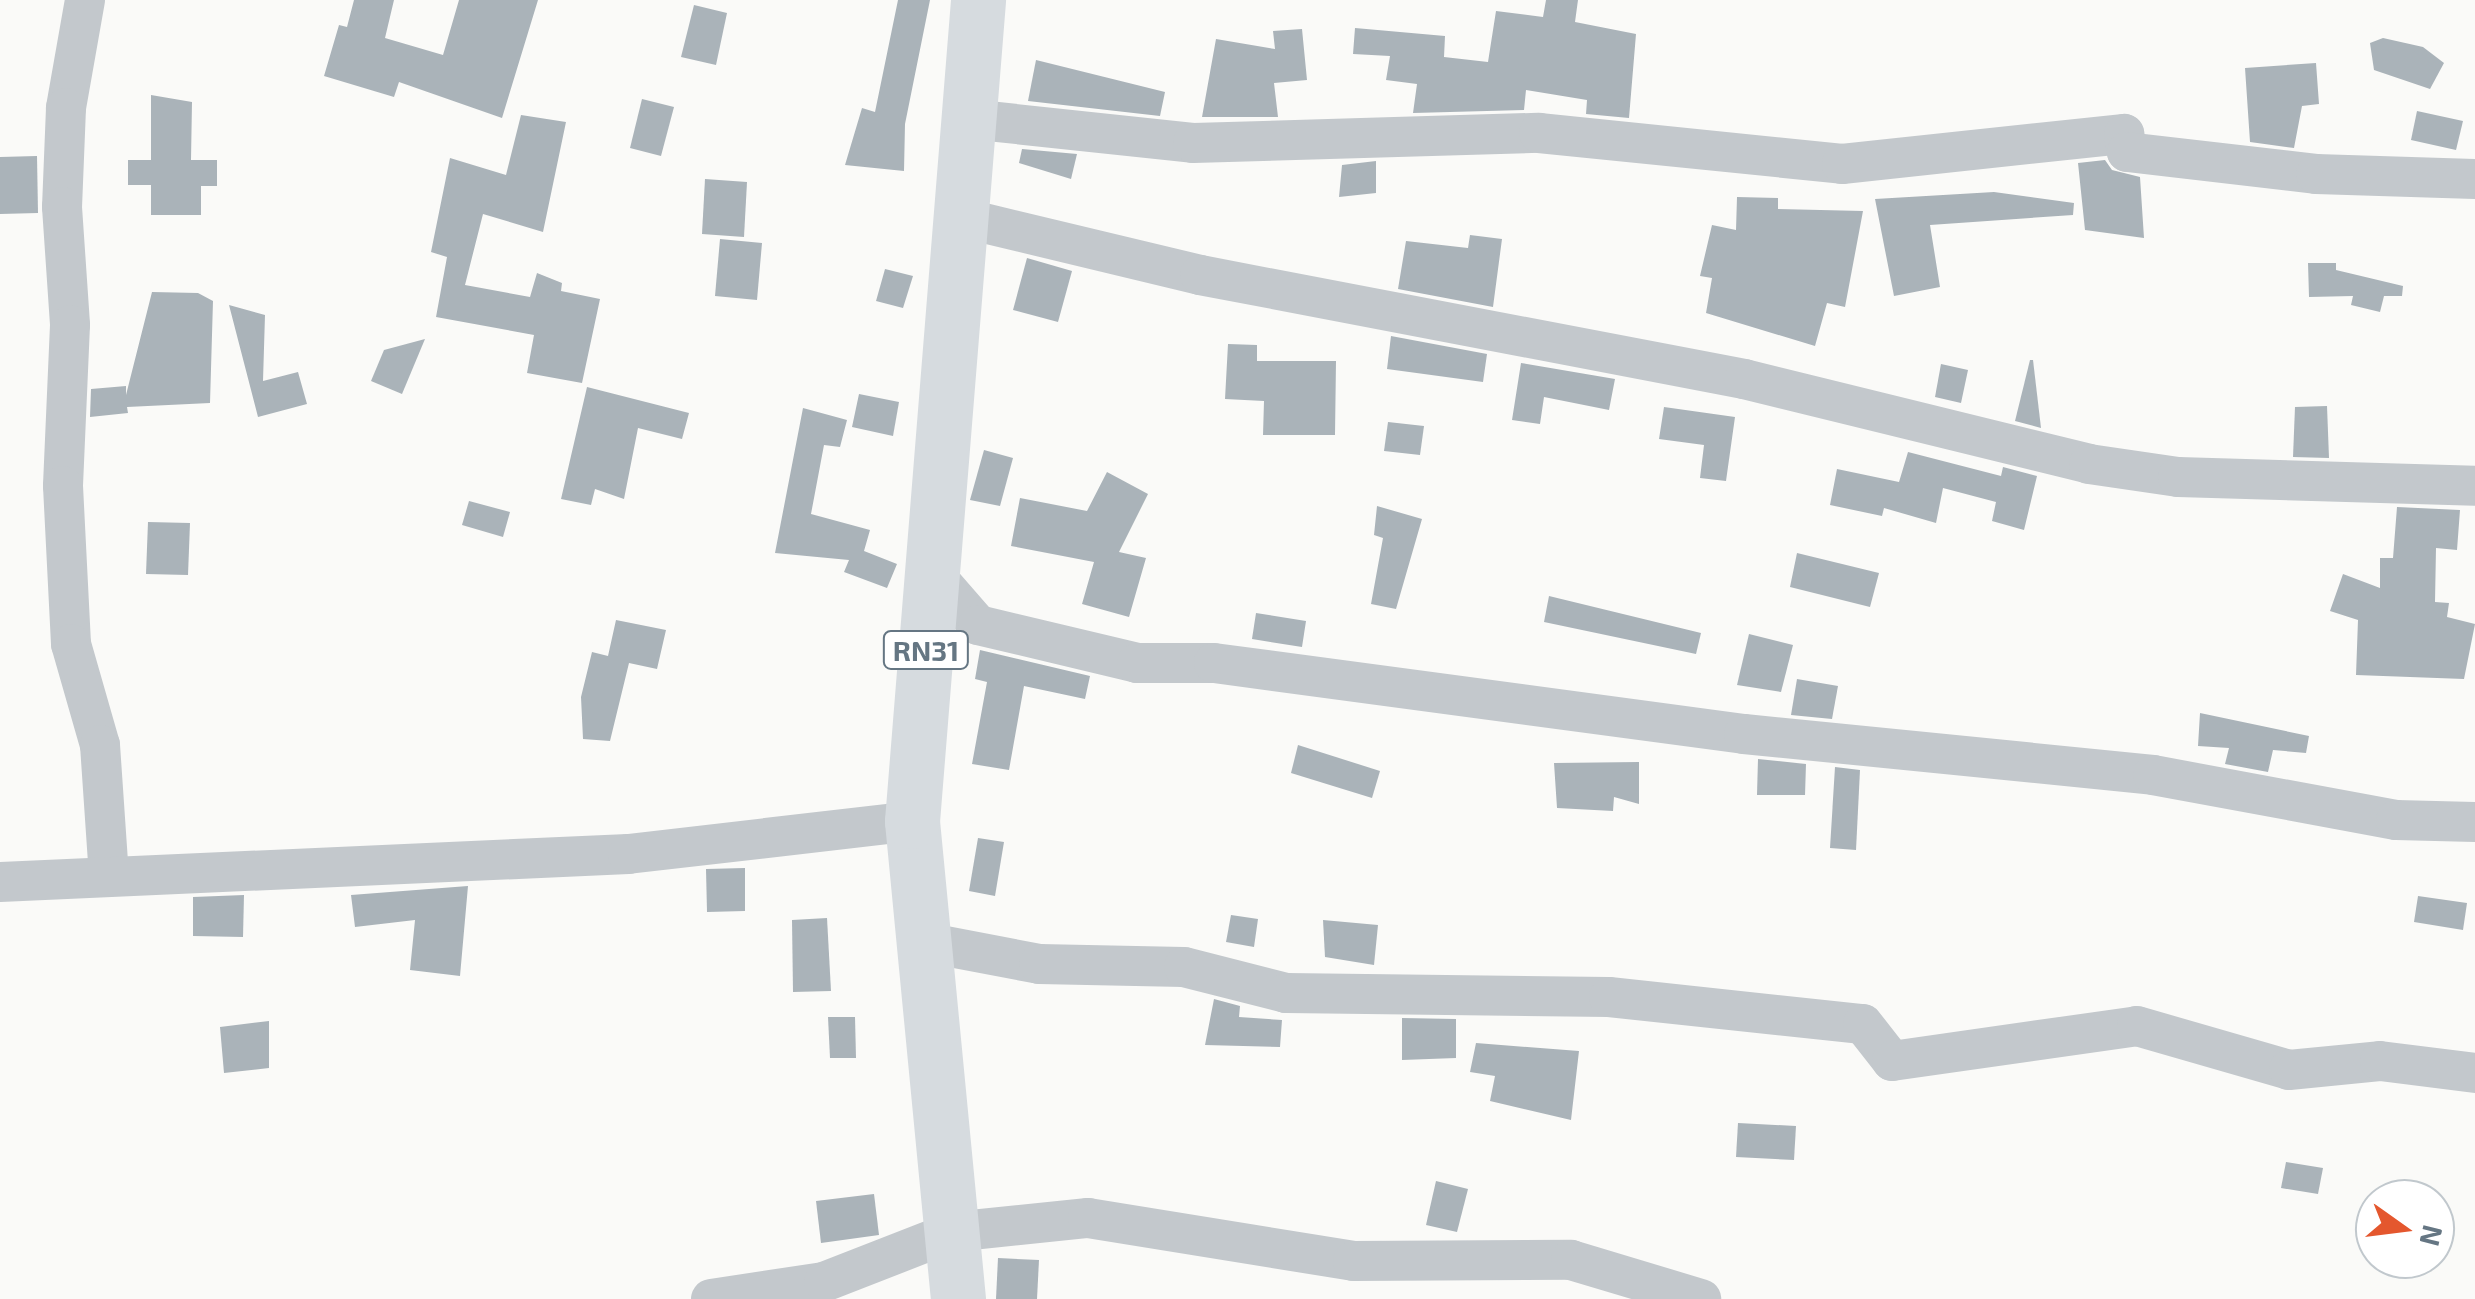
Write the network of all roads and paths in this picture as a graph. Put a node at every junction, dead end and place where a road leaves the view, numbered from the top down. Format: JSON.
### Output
{"nodes":[{"id":1,"x":85,"y":0,"type":"edge"},
{"id":2,"x":978,"y":0,"type":"edge"},
{"id":3,"x":969,"y":119,"type":"junction"},
{"id":4,"x":2475,"y":180,"type":"edge"},
{"id":5,"x":963,"y":218,"type":"junction"},
{"id":6,"x":2475,"y":486,"type":"edge"},
{"id":7,"x":932,"y":572,"type":"junction"},
{"id":8,"x":912,"y":820,"type":"junction"},
{"id":9,"x":2475,"y":822,"type":"edge"},
{"id":10,"x":109,"y":877,"type":"junction"},
{"id":11,"x":0,"y":882,"type":"edge"},
{"id":12,"x":924,"y":942,"type":"junction"},
{"id":13,"x":2475,"y":1074,"type":"edge"},
{"id":14,"x":952,"y":1232,"type":"junction"},
{"id":15,"x":711,"y":1299,"type":"edge"},
{"id":16,"x":958,"y":1299,"type":"edge"},
{"id":17,"x":1701,"y":1299,"type":"edge"}],
"edges":[{"from":1,"to":10,"type":"street"},
{"from":2,"to":3,"type":"main road","number":"RN31"},
{"from":3,"to":4,"type":"street"},
{"from":3,"to":5,"type":"main road","number":"RN31"},
{"from":5,"to":6,"type":"street"},
{"from":5,"to":7,"type":"main road","number":"RN31"},
{"from":7,"to":8,"type":"main road","number":"RN31"},
{"from":7,"to":9,"type":"street"},
{"from":8,"to":10,"type":"street"},
{"from":8,"to":12,"type":"main road","number":"RN31"},
{"from":10,"to":11,"type":"street"},
{"from":12,"to":13,"type":"street"},
{"from":12,"to":14,"type":"main road","number":"RN31"},
{"from":14,"to":15,"type":"street"},
{"from":14,"to":16,"type":"main road","number":"RN31"},
{"from":14,"to":17,"type":"street"}]}
